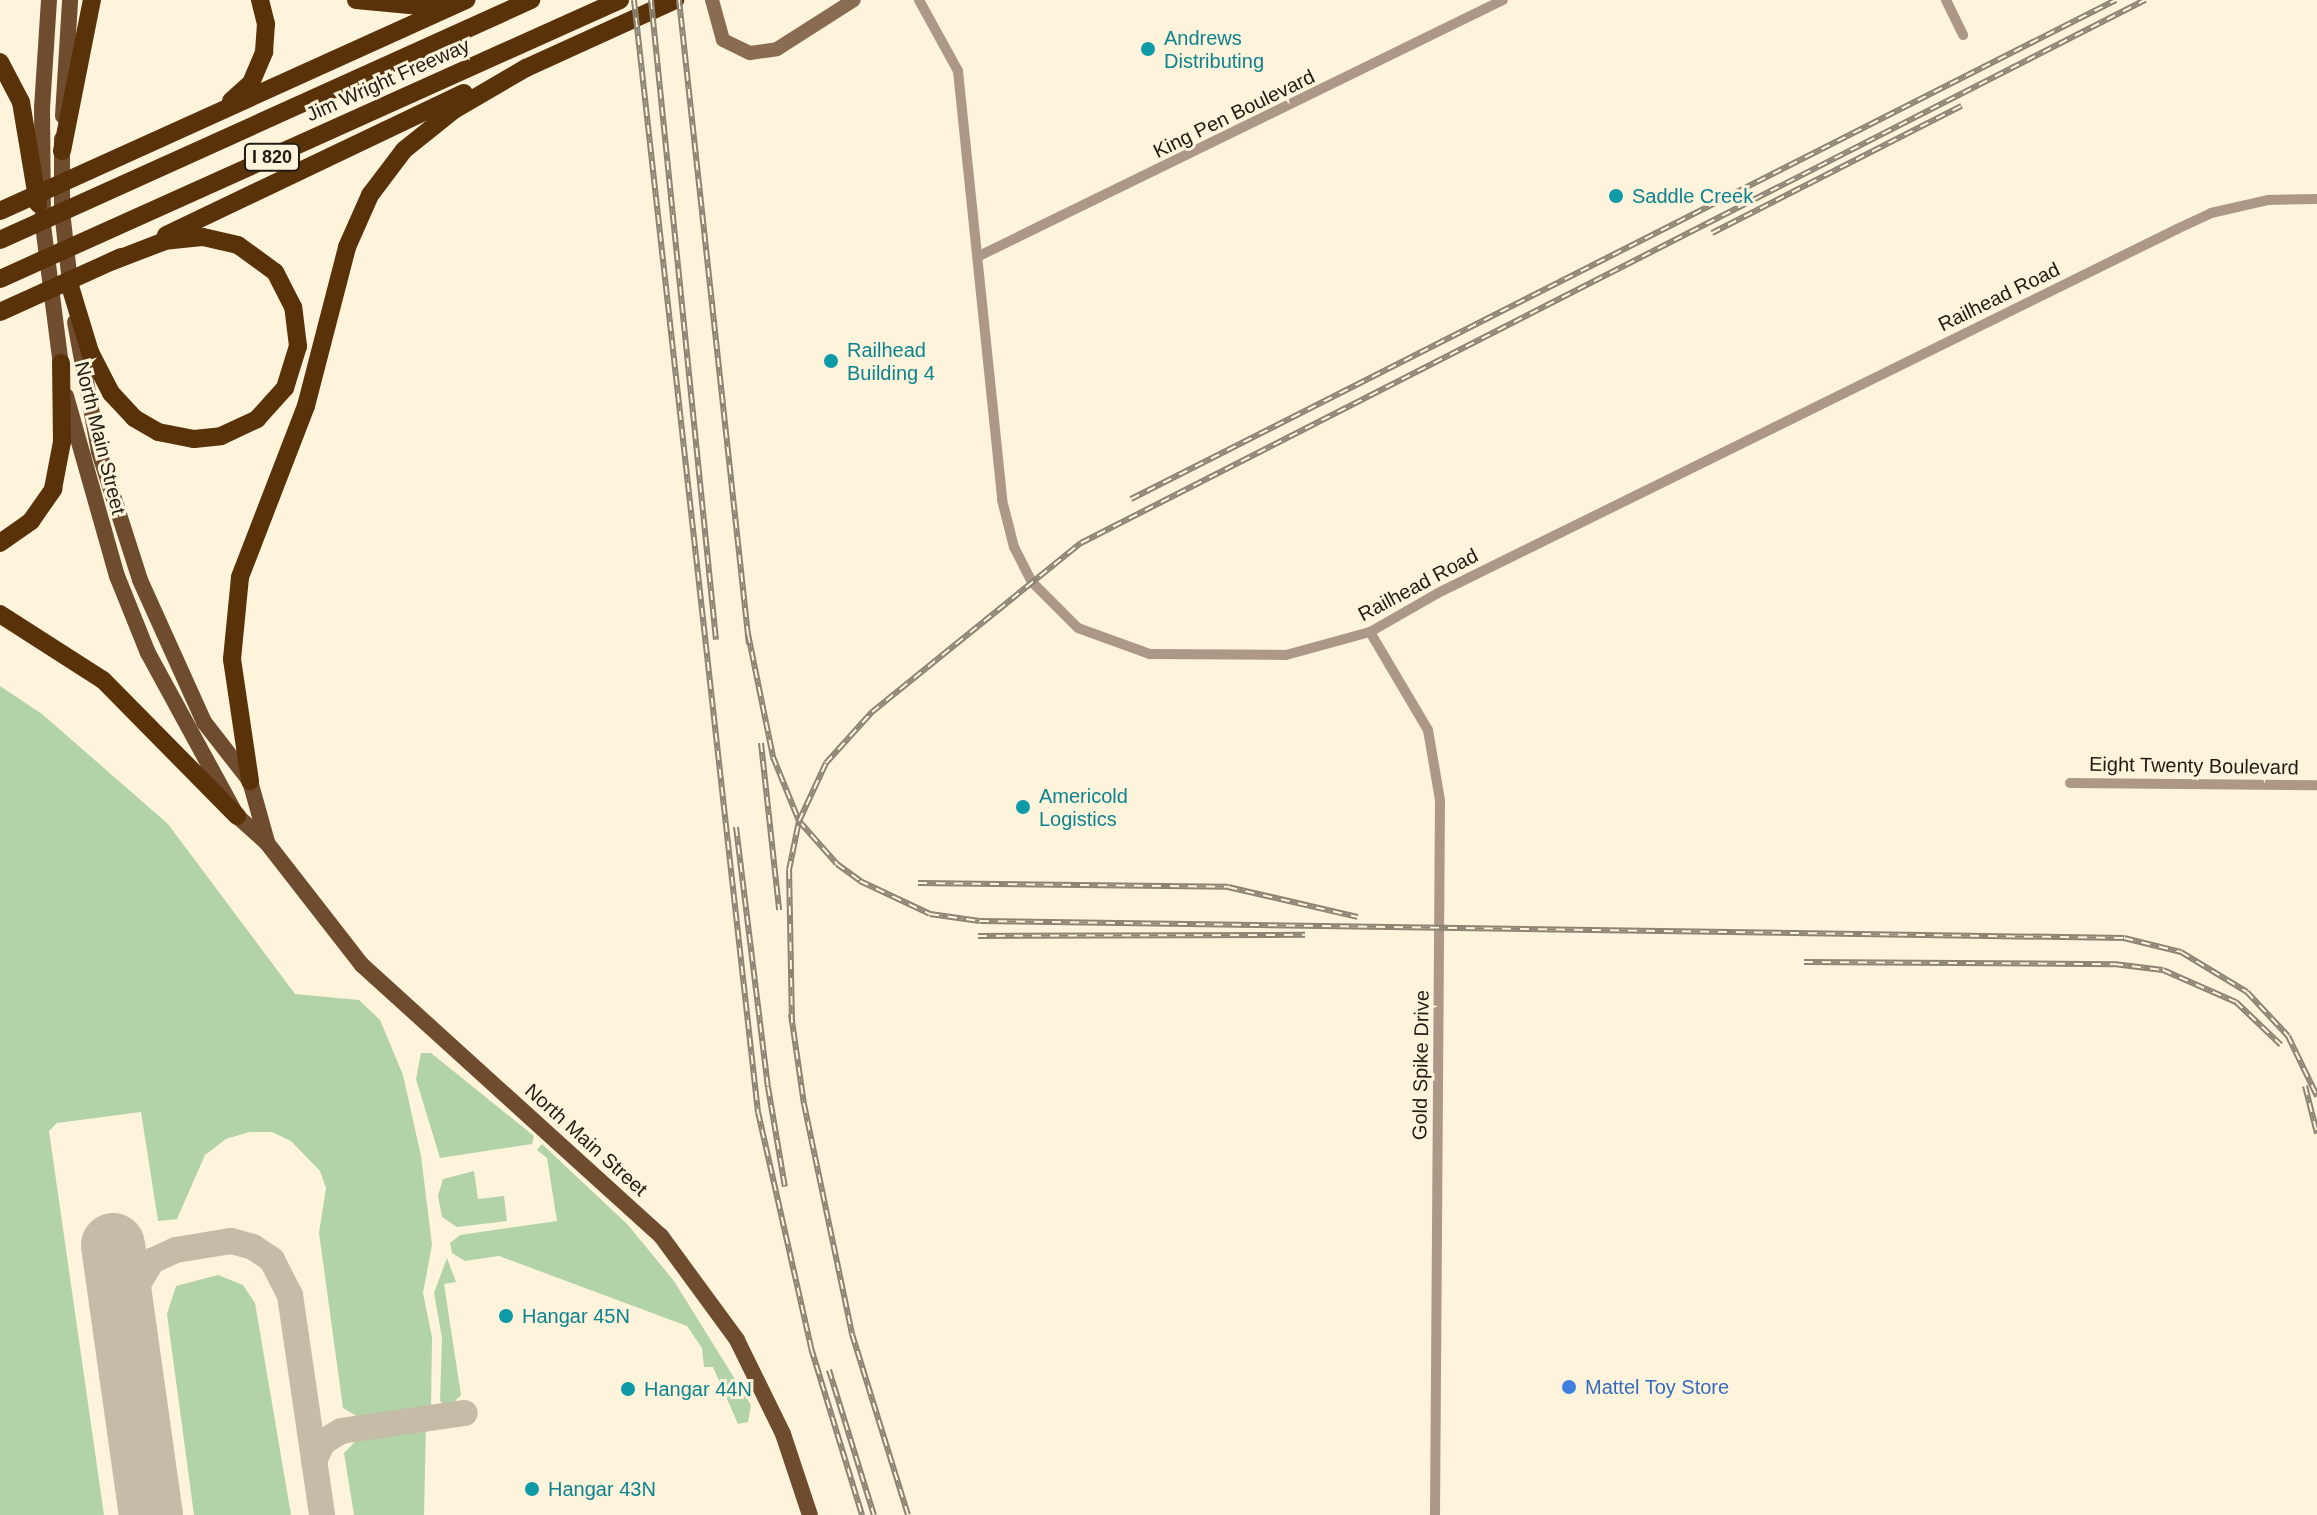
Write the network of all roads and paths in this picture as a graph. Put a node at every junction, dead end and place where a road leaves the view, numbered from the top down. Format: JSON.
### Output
{"nodes":[{"id":1,"x":49,"y":0,"type":"edge"},
{"id":2,"x":70,"y":0,"type":"edge"},
{"id":3,"x":92,"y":0,"type":"edge"},
{"id":4,"x":260,"y":0,"type":"edge"},
{"id":5,"x":356,"y":0,"type":"edge"},
{"id":6,"x":531,"y":0,"type":"edge"},
{"id":7,"x":620,"y":0,"type":"edge"},
{"id":8,"x":675,"y":0,"type":"edge"},
{"id":9,"x":712,"y":0,"type":"edge"},
{"id":10,"x":854,"y":0,"type":"edge"},
{"id":11,"x":919,"y":0,"type":"edge"},
{"id":12,"x":1503,"y":0,"type":"edge"},
{"id":13,"x":1946,"y":0,"type":"edge"},
{"id":14,"x":455,"y":5,"type":"edge"},
{"id":15,"x":1963,"y":35,"type":"dead end"},
{"id":16,"x":0,"y":62,"type":"edge"},
{"id":17,"x":200,"y":120,"type":"junction"},
{"id":18,"x":425,"y":120,"type":"junction"},
{"id":19,"x":62,"y":151,"type":"junction"},
{"id":20,"x":2317,"y":199,"type":"edge"},
{"id":21,"x":0,"y":211,"type":"edge"},
{"id":22,"x":43,"y":225,"type":"junction"},
{"id":23,"x":0,"y":240,"type":"edge"},
{"id":24,"x":979,"y":256,"type":"junction"},
{"id":25,"x":113,"y":261,"type":"junction"},
{"id":26,"x":0,"y":279,"type":"edge"},
{"id":27,"x":70,"y":286,"type":"junction"},
{"id":28,"x":0,"y":312,"type":"edge"},
{"id":29,"x":61,"y":363,"type":"junction"},
{"id":30,"x":0,"y":543,"type":"edge"},
{"id":31,"x":0,"y":614,"type":"edge"},
{"id":32,"x":1370,"y":632,"type":"junction"},
{"id":33,"x":250,"y":781,"type":"junction"},
{"id":34,"x":2070,"y":783,"type":"dead end"},
{"id":35,"x":2317,"y":785,"type":"edge"},
{"id":36,"x":237,"y":816,"type":"junction"},
{"id":37,"x":267,"y":843,"type":"junction"},
{"id":38,"x":810,"y":1515,"type":"edge"},
{"id":39,"x":1435,"y":1515,"type":"edge"}],
"edges":[{"from":1,"to":22,"type":"main road","name":"North Main Street"},
{"from":2,"to":19,"type":"main road","name":"North Main Street"},
{"from":3,"to":19,"type":"highway"},
{"from":4,"to":17,"type":"highway"},
{"from":5,"to":14,"type":"highway"},
{"from":6,"to":23,"type":"highway","name":"Jim Wright Freeway","number":"I 820"},
{"from":7,"to":26,"type":"highway","name":"Jim Wright Freeway","number":"I 820"},
{"from":8,"to":18,"type":"highway"},
{"from":9,"to":10,"type":"street"},
{"from":11,"to":24,"type":"street","name":"Railhead Road"},
{"from":12,"to":24,"type":"street","name":"King Pen Boulevard"},
{"from":13,"to":15,"type":"street"},
{"from":14,"to":17,"type":"highway"},
{"from":16,"to":22,"type":"highway"},
{"from":17,"to":21,"type":"highway"},
{"from":18,"to":25,"type":"highway"},
{"from":18,"to":33,"type":"highway"},
{"from":19,"to":27,"type":"main road","name":"North Main Street"},
{"from":20,"to":32,"type":"street","name":"Railhead Road"},
{"from":22,"to":29,"type":"main road","name":"North Main Street"},
{"from":24,"to":32,"type":"street","name":"Railhead Road"},
{"from":25,"to":27,"type":"highway"},
{"from":25,"to":28,"type":"highway"},
{"from":27,"to":33,"type":"main road","name":"North Main Street"},
{"from":29,"to":30,"type":"highway"},
{"from":29,"to":36,"type":"main road","name":"North Main Street"},
{"from":31,"to":36,"type":"highway"},
{"from":32,"to":39,"type":"street","name":"Gold Spike Drive"},
{"from":33,"to":37,"type":"main road","name":"North Main Street"},
{"from":34,"to":35,"type":"street","name":"Eight Twenty Boulevard"},
{"from":36,"to":37,"type":"main road","name":"North Main Street"},
{"from":37,"to":38,"type":"main road","name":"North Main Street"}]}
